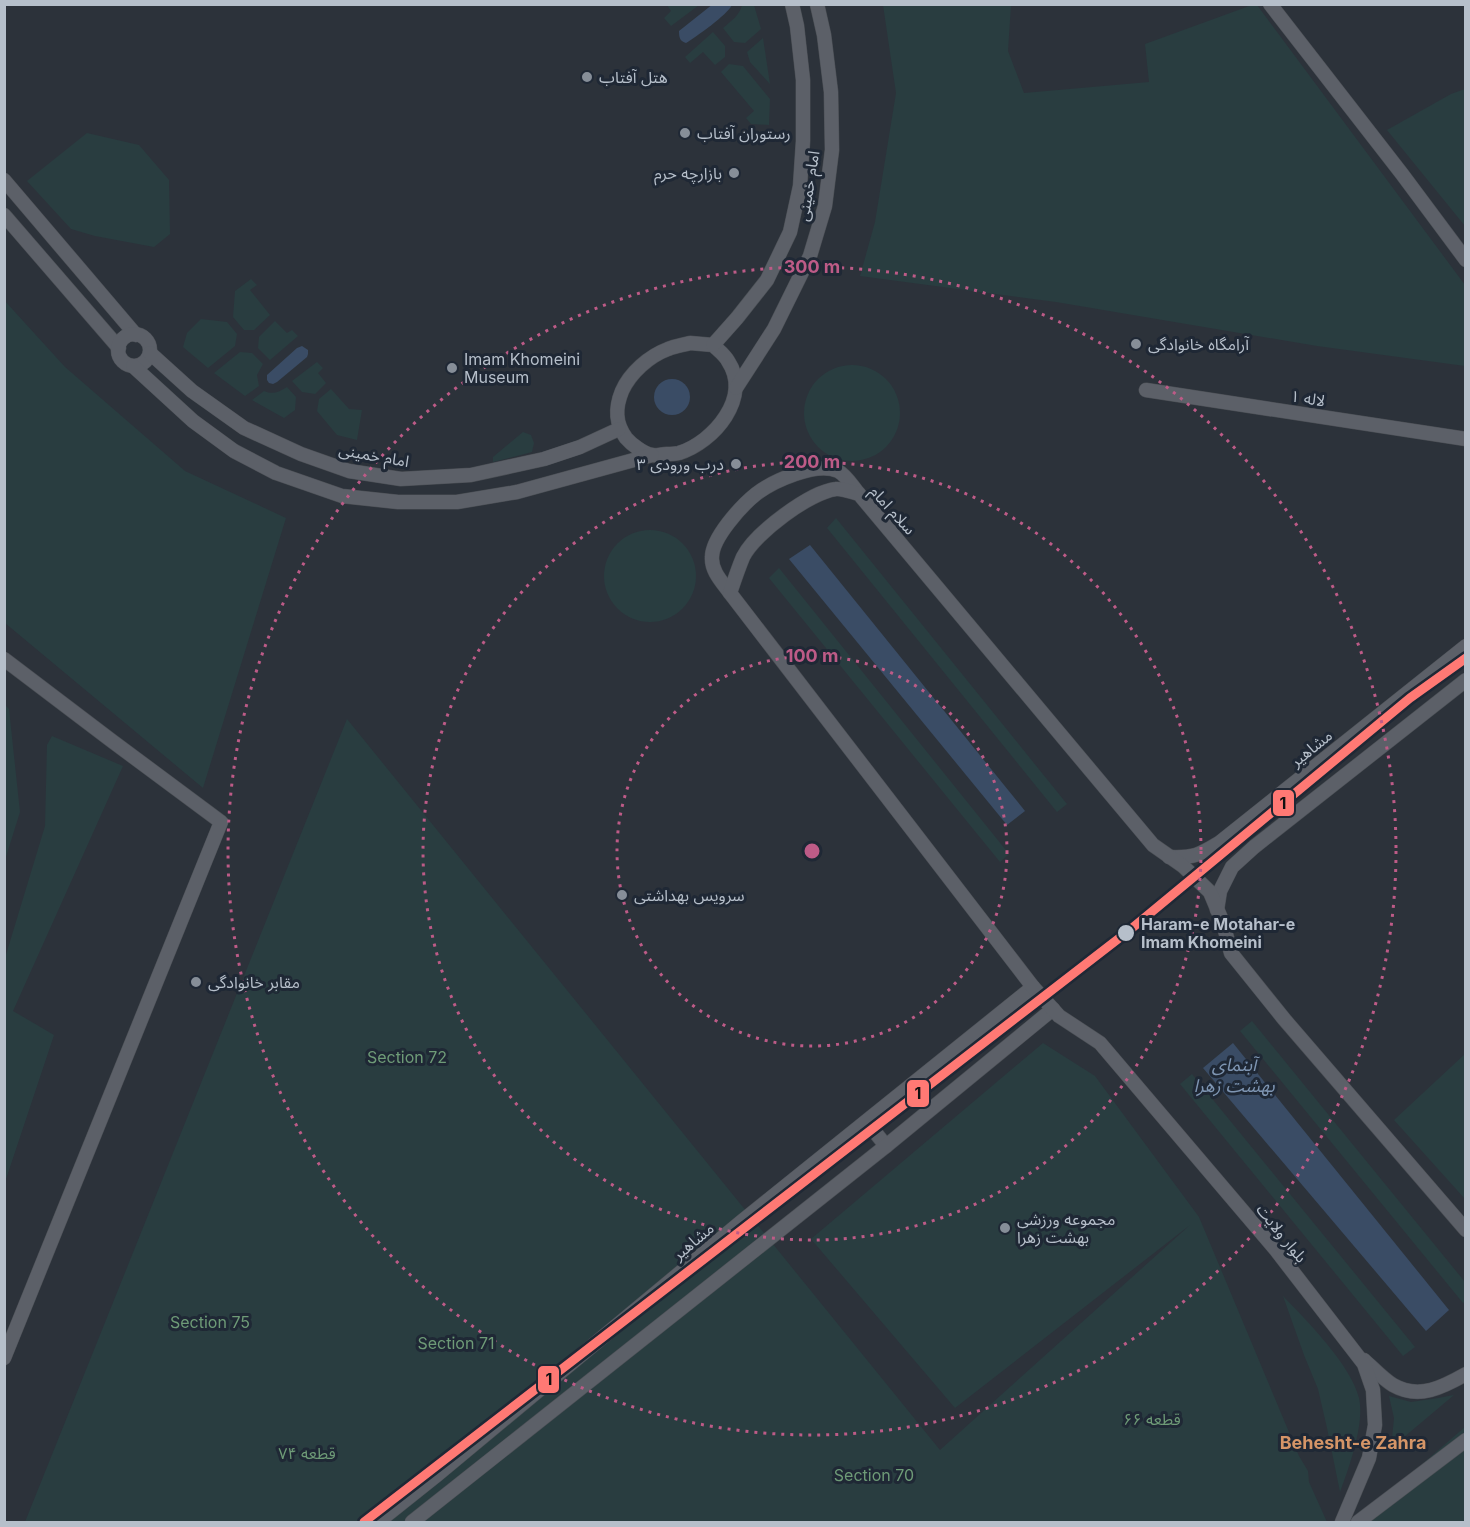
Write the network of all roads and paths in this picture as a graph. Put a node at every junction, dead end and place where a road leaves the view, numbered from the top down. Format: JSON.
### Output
{"nodes":[{"id":1,"x":792,"y":4,"type":"edge"},
{"id":2,"x":817,"y":4,"type":"edge"},
{"id":3,"x":1270,"y":4,"type":"edge"},
{"id":4,"x":4,"y":180,"type":"edge"},
{"id":5,"x":4,"y":215,"type":"edge"},
{"id":6,"x":1466,"y":260,"type":"edge"},
{"id":7,"x":136,"y":335,"type":"junction"},
{"id":8,"x":713,"y":345,"type":"junction"},
{"id":9,"x":119,"y":348,"type":"junction"},
{"id":10,"x":150,"y":353,"type":"junction"},
{"id":11,"x":133,"y":366,"type":"junction"},
{"id":12,"x":736,"y":388,"type":"junction"},
{"id":13,"x":1146,"y":390,"type":"dead end"},
{"id":14,"x":619,"y":429,"type":"junction"},
{"id":15,"x":1466,"y":439,"type":"edge"},
{"id":16,"x":652,"y":455,"type":"junction"},
{"id":17,"x":859,"y":494,"type":"junction"},
{"id":18,"x":730,"y":593,"type":"junction"},
{"id":19,"x":1466,"y":646,"type":"edge"},
{"id":20,"x":4,"y":659,"type":"edge"},
{"id":21,"x":1466,"y":680,"type":"edge"},
{"id":22,"x":1170,"y":857,"type":"junction"},
{"id":23,"x":1217,"y":910,"type":"junction"},
{"id":24,"x":1033,"y":987,"type":"junction"},
{"id":25,"x":1053,"y":1009,"type":"junction"},
{"id":26,"x":867,"y":1122,"type":"junction"},
{"id":27,"x":886,"y":1146,"type":"junction"},
{"id":28,"x":1466,"y":1230,"type":"edge"},
{"id":29,"x":1353,"y":1351,"type":"junction"},
{"id":30,"x":4,"y":1358,"type":"edge"},
{"id":31,"x":1466,"y":1374,"type":"edge"},
{"id":32,"x":1466,"y":1440,"type":"edge"},
{"id":33,"x":378,"y":1522,"type":"edge"},
{"id":34,"x":412,"y":1522,"type":"edge"},
{"id":35,"x":1342,"y":1522,"type":"edge"},
{"id":36,"x":1358,"y":1522,"type":"edge"}],
"edges":[{"from":1,"to":8,"type":"street","name":"امام خمینی"},
{"from":2,"to":12,"type":"street","name":"امام خمینی"},
{"from":3,"to":6,"type":"street"},
{"from":4,"to":7,"type":"street"},
{"from":5,"to":9,"type":"street"},
{"from":7,"to":9,"type":"street"},
{"from":7,"to":10,"type":"street"},
{"from":8,"to":12,"type":"street"},
{"from":8,"to":14,"type":"street"},
{"from":9,"to":11,"type":"street"},
{"from":10,"to":11,"type":"street"},
{"from":10,"to":14,"type":"street","name":"امام خمینی"},
{"from":11,"to":16,"type":"street"},
{"from":12,"to":16,"type":"street"},
{"from":13,"to":15,"type":"street","name":"لاله ۱"},
{"from":14,"to":16,"type":"street"},
{"from":17,"to":18,"type":"street","name":"سلام امام"},
{"from":17,"to":18,"type":"street"},
{"from":17,"to":22,"type":"street","name":"سلام امام"},
{"from":18,"to":24,"type":"street"},
{"from":19,"to":22,"type":"street","name":"مشاهیر"},
{"from":20,"to":30,"type":"street"},
{"from":21,"to":23,"type":"street"},
{"from":22,"to":23,"type":"street","name":"سلام امام"},
{"from":23,"to":28,"type":"street","name":"سلام امام"},
{"from":24,"to":25,"type":"street"},
{"from":24,"to":26,"type":"street","name":"مشاهیر"},
{"from":25,"to":27,"type":"street"},
{"from":25,"to":29,"type":"street","name":"بلوار ولایت"},
{"from":26,"to":27,"type":"street"},
{"from":26,"to":33,"type":"street","name":"مشاهیر"},
{"from":27,"to":34,"type":"street"},
{"from":29,"to":31,"type":"street"},
{"from":29,"to":35,"type":"street","name":"بلوار ولایت"},
{"from":32,"to":36,"type":"street"}]}
